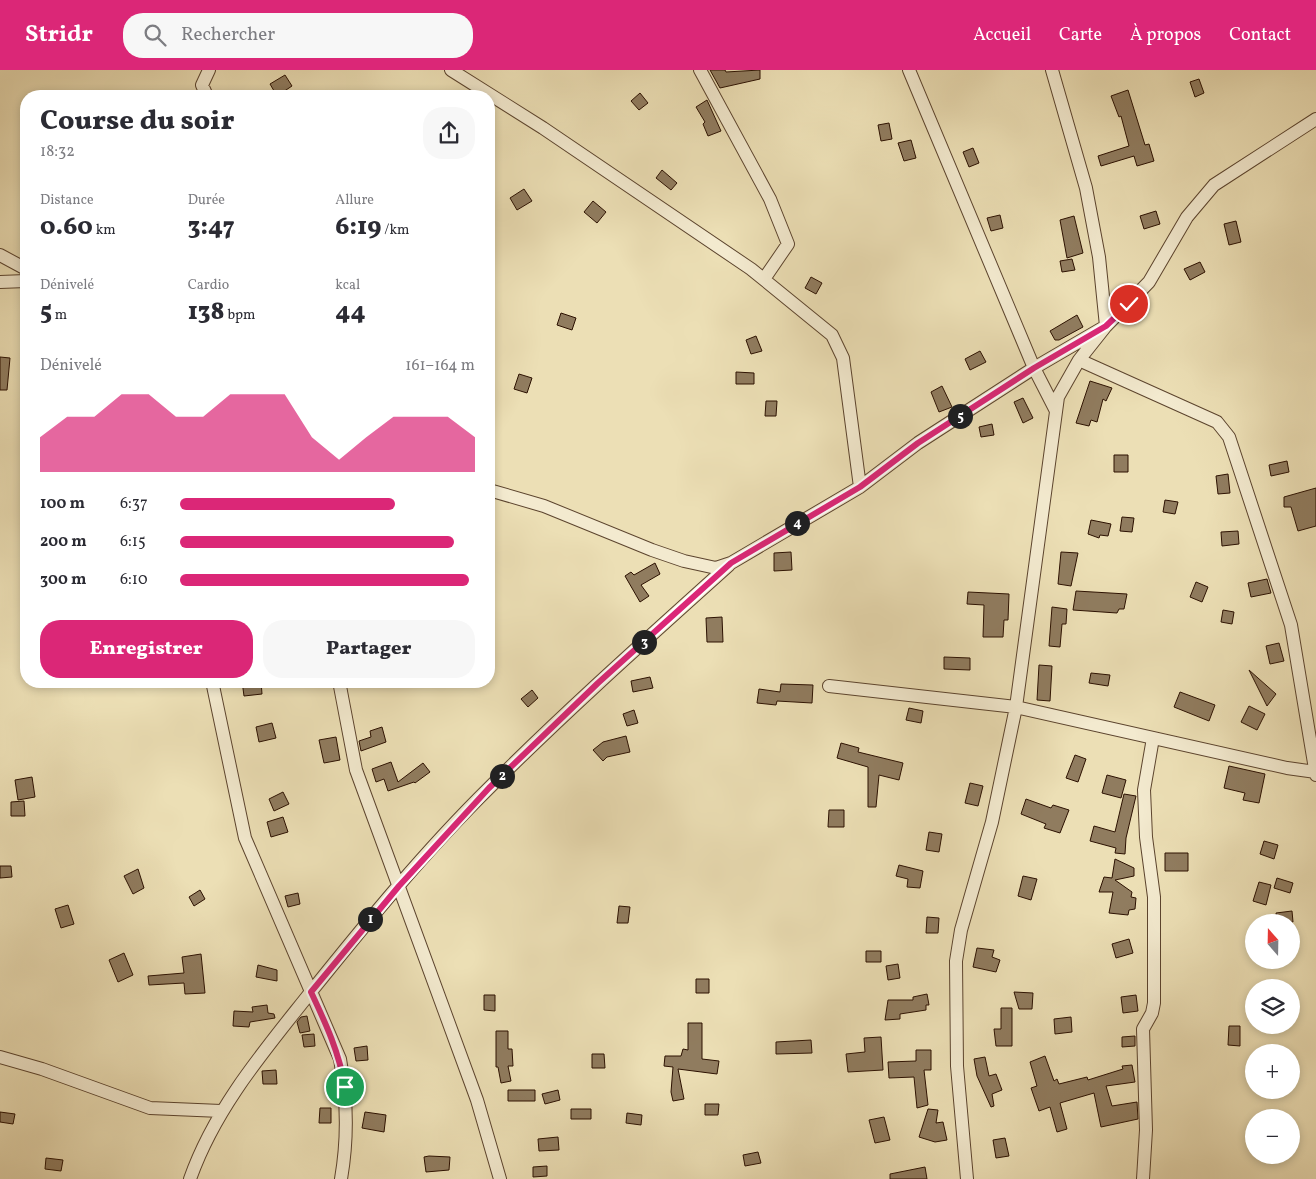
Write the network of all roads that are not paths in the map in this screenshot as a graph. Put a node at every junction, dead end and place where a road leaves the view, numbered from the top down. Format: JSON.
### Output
{"nodes":[{"id":1,"x":209,"y":70,"type":"edge"},
{"id":2,"x":451,"y":70,"type":"edge"},
{"id":3,"x":700,"y":70,"type":"edge"},
{"id":4,"x":909,"y":70,"type":"edge"},
{"id":5,"x":1052,"y":70,"type":"edge"},
{"id":6,"x":204,"y":90,"type":"edge"},
{"id":7,"x":483,"y":90,"type":"edge"},
{"id":8,"x":495,"y":98,"type":"edge"},
{"id":9,"x":1316,"y":119,"type":"edge"},
{"id":10,"x":0,"y":256,"type":"edge"},
{"id":11,"x":20,"y":266,"type":"edge"},
{"id":12,"x":764,"y":279,"type":"junction"},
{"id":13,"x":20,"y":281,"type":"edge"},
{"id":14,"x":0,"y":282,"type":"edge"},
{"id":15,"x":1106,"y":326,"type":"junction"},
{"id":16,"x":1079,"y":360,"type":"junction"},
{"id":17,"x":1034,"y":368,"type":"junction"},
{"id":18,"x":1056,"y":411,"type":"junction"},
{"id":19,"x":860,"y":487,"type":"junction"},
{"id":20,"x":495,"y":492,"type":"edge"},
{"id":21,"x":731,"y":563,"type":"junction"},
{"id":22,"x":829,"y":686,"type":"dead end"},
{"id":23,"x":213,"y":688,"type":"edge"},
{"id":24,"x":340,"y":688,"type":"edge"},
{"id":25,"x":1016,"y":707,"type":"junction"},
{"id":26,"x":1153,"y":738,"type":"junction"},
{"id":27,"x":1316,"y":773,"type":"edge"},
{"id":28,"x":399,"y":886,"type":"junction"},
{"id":29,"x":311,"y":992,"type":"junction"},
{"id":30,"x":0,"y":1057,"type":"edge"},
{"id":31,"x":222,"y":1111,"type":"junction"},
{"id":32,"x":190,"y":1179,"type":"edge"},
{"id":33,"x":341,"y":1179,"type":"edge"},
{"id":34,"x":500,"y":1179,"type":"edge"},
{"id":35,"x":967,"y":1179,"type":"edge"},
{"id":36,"x":1143,"y":1179,"type":"edge"}],
"edges":[{"from":1,"to":6,"type":"street"},
{"from":2,"to":7,"type":"street"},
{"from":3,"to":12,"type":"street"},
{"from":4,"to":17,"type":"street"},
{"from":5,"to":15,"type":"street"},
{"from":8,"to":12,"type":"street"},
{"from":9,"to":15,"type":"street"},
{"from":10,"to":11,"type":"street"},
{"from":12,"to":19,"type":"street"},
{"from":13,"to":14,"type":"street"},
{"from":15,"to":16,"type":"street"},
{"from":15,"to":17,"type":"street"},
{"from":16,"to":18,"type":"street"},
{"from":16,"to":27,"type":"street"},
{"from":17,"to":18,"type":"street"},
{"from":17,"to":19,"type":"street"},
{"from":18,"to":25,"type":"street"},
{"from":19,"to":21,"type":"street"},
{"from":20,"to":21,"type":"street"},
{"from":21,"to":28,"type":"street"},
{"from":22,"to":25,"type":"street"},
{"from":23,"to":29,"type":"street"},
{"from":24,"to":28,"type":"street"},
{"from":25,"to":26,"type":"street"},
{"from":25,"to":35,"type":"street"},
{"from":26,"to":27,"type":"street"},
{"from":26,"to":36,"type":"street"},
{"from":28,"to":29,"type":"street"},
{"from":28,"to":34,"type":"street"},
{"from":29,"to":31,"type":"street"},
{"from":29,"to":33,"type":"street"},
{"from":30,"to":31,"type":"street"},
{"from":31,"to":32,"type":"street"}]}
